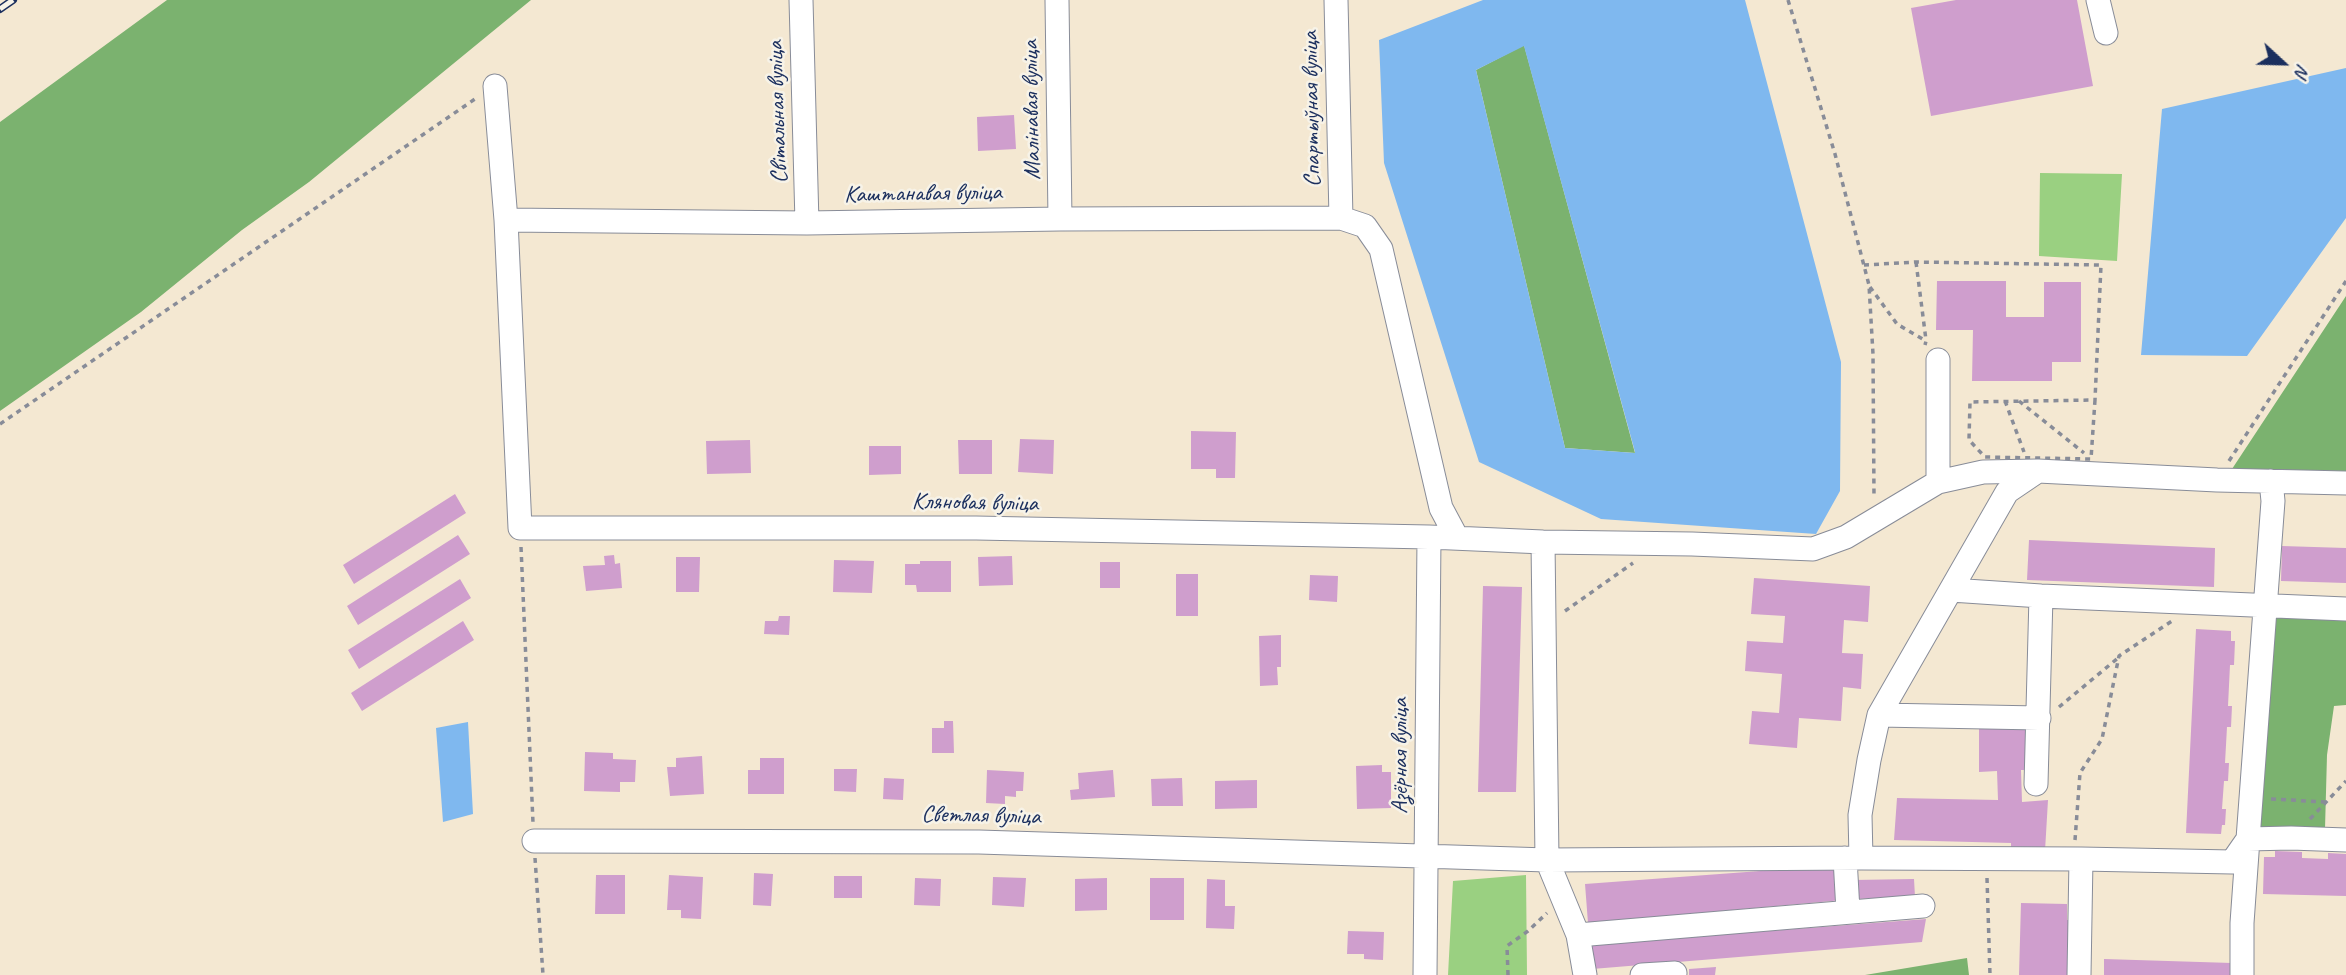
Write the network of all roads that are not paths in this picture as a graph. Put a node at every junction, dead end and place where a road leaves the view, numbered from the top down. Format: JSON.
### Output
{"nodes":[{"id":1,"x":801,"y":0,"type":"edge"},
{"id":2,"x":1057,"y":0,"type":"edge"},
{"id":3,"x":1336,"y":0,"type":"edge"},
{"id":4,"x":2098,"y":0,"type":"edge"},
{"id":5,"x":2106,"y":33,"type":"dead end"},
{"id":6,"x":495,"y":86,"type":"road end"},
{"id":7,"x":1341,"y":218,"type":"junction"},
{"id":8,"x":1060,"y":219,"type":"junction"},
{"id":9,"x":506,"y":220,"type":"junction"},
{"id":10,"x":807,"y":223,"type":"junction"},
{"id":11,"x":1929,"y":351,"type":"road end"},
{"id":12,"x":2032,"y":464,"type":"junction"},
{"id":13,"x":2271,"y":481,"type":"junction"},
{"id":14,"x":1938,"y":482,"type":"junction"},
{"id":15,"x":2346,"y":483,"type":"edge"},
{"id":16,"x":1429,"y":537,"type":"junction"},
{"id":17,"x":1457,"y":538,"type":"junction"},
{"id":18,"x":1543,"y":542,"type":"junction"},
{"id":19,"x":1951,"y":590,"type":"junction"},
{"id":20,"x":2041,"y":596,"type":"junction"},
{"id":21,"x":2266,"y":605,"type":"junction"},
{"id":22,"x":2346,"y":609,"type":"edge"},
{"id":23,"x":1879,"y":715,"type":"junction"},
{"id":24,"x":2038,"y":721,"type":"junction"},
{"id":25,"x":2036,"y":784,"type":"dead end"},
{"id":26,"x":2248,"y":839,"type":"junction"},
{"id":27,"x":2346,"y":840,"type":"edge"},
{"id":28,"x":534,"y":841,"type":"road end"},
{"id":29,"x":1427,"y":857,"type":"junction"},
{"id":30,"x":1853,"y":858,"type":"junction"},
{"id":31,"x":1547,"y":860,"type":"junction"},
{"id":32,"x":2077,"y":860,"type":"junction"},
{"id":33,"x":1923,"y":906,"type":"dead end"},
{"id":34,"x":1848,"y":911,"type":"junction"},
{"id":35,"x":1578,"y":934,"type":"junction"},
{"id":36,"x":1675,"y":973,"type":"dead end"},
{"id":37,"x":1425,"y":975,"type":"edge"},
{"id":38,"x":1585,"y":975,"type":"edge"},
{"id":39,"x":1642,"y":975,"type":"edge"},
{"id":40,"x":2079,"y":975,"type":"edge"},
{"id":41,"x":2242,"y":975,"type":"edge"}],
"edges":[{"from":1,"to":10,"type":"street","name":"Світальная вуліца"},
{"from":2,"to":8,"type":"street","name":"Малінавая вуліца"},
{"from":3,"to":7,"type":"street","name":"Спартыўная вуліца"},
{"from":4,"to":5,"type":"street"},
{"from":6,"to":9,"type":"street"},
{"from":7,"to":8,"type":"street","name":"Каштанавая вуліца"},
{"from":7,"to":17,"type":"street"},
{"from":8,"to":10,"type":"street","name":"Каштанавая вуліца"},
{"from":9,"to":10,"type":"street","name":"Каштанавая вуліца"},
{"from":9,"to":16,"type":"street","name":"Кляновая вуліца"},
{"from":11,"to":14,"type":"street"},
{"from":12,"to":13,"type":"street","name":"Кляновая вуліца"},
{"from":12,"to":14,"type":"street","name":"Кляновая вуліца"},
{"from":12,"to":19,"type":"street"},
{"from":13,"to":15,"type":"street","name":"Кляновая вуліца"},
{"from":13,"to":21,"type":"street"},
{"from":14,"to":18,"type":"street","name":"Кляновая вуліца"},
{"from":16,"to":17,"type":"street","name":"Кляновая вуліца"},
{"from":16,"to":29,"type":"street","name":"Азёрная вуліца"},
{"from":17,"to":18,"type":"street","name":"Кляновая вуліца"},
{"from":18,"to":31,"type":"street"},
{"from":19,"to":20,"type":"street"},
{"from":19,"to":23,"type":"street"},
{"from":20,"to":21,"type":"street"},
{"from":20,"to":24,"type":"street"},
{"from":21,"to":22,"type":"street"},
{"from":21,"to":26,"type":"street"},
{"from":23,"to":24,"type":"street"},
{"from":23,"to":30,"type":"street"},
{"from":24,"to":25,"type":"street"},
{"from":26,"to":27,"type":"street"},
{"from":26,"to":32,"type":"street","name":"Светлая вуліца"},
{"from":26,"to":41,"type":"street"},
{"from":28,"to":29,"type":"street","name":"Светлая вуліца"},
{"from":29,"to":31,"type":"street","name":"Светлая вуліца"},
{"from":29,"to":37,"type":"street","name":"Азёрная вуліца"},
{"from":30,"to":31,"type":"street","name":"Светлая вуліца"},
{"from":30,"to":32,"type":"street","name":"Светлая вуліца"},
{"from":30,"to":34,"type":"street"},
{"from":31,"to":35,"type":"street"},
{"from":32,"to":40,"type":"street"},
{"from":33,"to":34,"type":"street"},
{"from":34,"to":35,"type":"street"},
{"from":35,"to":38,"type":"street"},
{"from":36,"to":39,"type":"street"}]}
